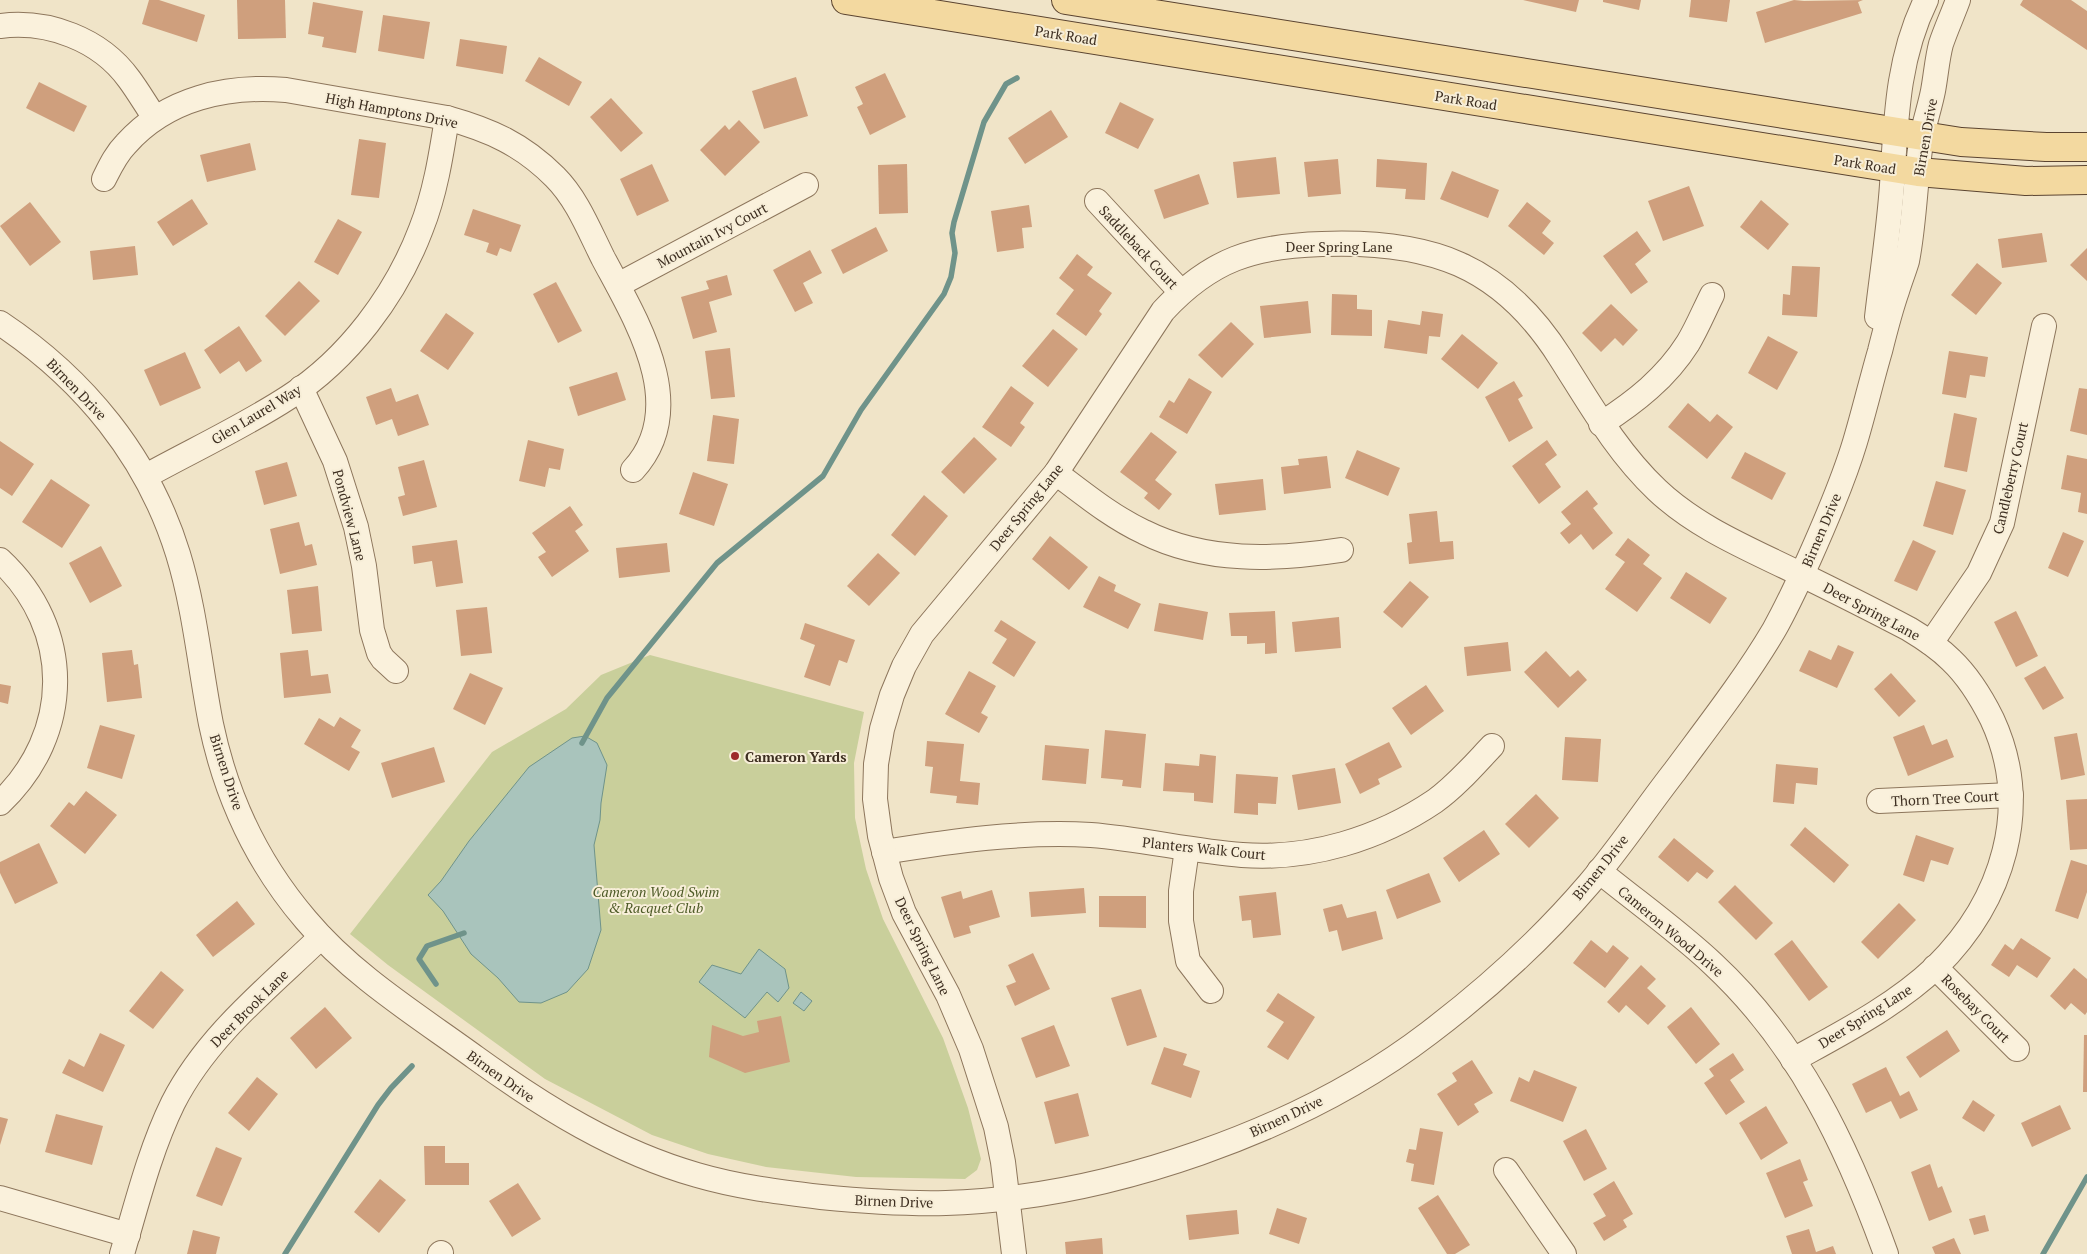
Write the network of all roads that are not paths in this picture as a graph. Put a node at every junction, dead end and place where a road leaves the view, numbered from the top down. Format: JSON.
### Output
{"nodes":[{"id":1,"x":846,"y":0,"type":"edge"},
{"id":2,"x":1066,"y":0,"type":"edge"},
{"id":3,"x":1926,"y":0,"type":"edge"},
{"id":4,"x":1958,"y":0,"type":"edge"},
{"id":5,"x":0,"y":26,"type":"edge"},
{"id":6,"x":155,"y":118,"type":"junction"},
{"id":7,"x":447,"y":118,"type":"junction"},
{"id":8,"x":1894,"y":131,"type":"junction"},
{"id":9,"x":1922,"y":135,"type":"junction"},
{"id":10,"x":2087,"y":147,"type":"edge"},
{"id":11,"x":1905,"y":170,"type":"junction"},
{"id":12,"x":104,"y":180,"type":"dead end"},
{"id":13,"x":2087,"y":180,"type":"edge"},
{"id":14,"x":806,"y":185,"type":"dead end"},
{"id":15,"x":1097,"y":201,"type":"dead end"},
{"id":16,"x":618,"y":285,"type":"junction"},
{"id":17,"x":1181,"y":292,"type":"junction"},
{"id":18,"x":1712,"y":295,"type":"dead end"},
{"id":19,"x":0,"y":323,"type":"edge"},
{"id":20,"x":2044,"y":326,"type":"dead end"},
{"id":21,"x":301,"y":388,"type":"junction"},
{"id":22,"x":1601,"y":424,"type":"junction"},
{"id":23,"x":633,"y":470,"type":"dead end"},
{"id":24,"x":1056,"y":473,"type":"junction"},
{"id":25,"x":146,"y":476,"type":"junction"},
{"id":26,"x":1341,"y":550,"type":"dead end"},
{"id":27,"x":0,"y":560,"type":"edge"},
{"id":28,"x":1802,"y":574,"type":"junction"},
{"id":29,"x":1931,"y":643,"type":"junction"},
{"id":30,"x":396,"y":671,"type":"dead end"},
{"id":31,"x":1492,"y":746,"type":"dead end"},
{"id":32,"x":2011,"y":795,"type":"junction"},
{"id":33,"x":1879,"y":801,"type":"dead end"},
{"id":34,"x":0,"y":803,"type":"edge"},
{"id":35,"x":1187,"y":849,"type":"junction"},
{"id":36,"x":884,"y":852,"type":"junction"},
{"id":37,"x":1599,"y":871,"type":"junction"},
{"id":38,"x":322,"y":937,"type":"junction"},
{"id":39,"x":1935,"y":967,"type":"junction"},
{"id":40,"x":1211,"y":991,"type":"dead end"},
{"id":41,"x":2017,"y":1049,"type":"dead end"},
{"id":42,"x":1793,"y":1060,"type":"junction"},
{"id":43,"x":1506,"y":1170,"type":"dead end"},
{"id":44,"x":0,"y":1198,"type":"edge"},
{"id":45,"x":1008,"y":1198,"type":"junction"},
{"id":46,"x":125,"y":1244,"type":"edge"},
{"id":47,"x":1014,"y":1254,"type":"edge"},
{"id":48,"x":1564,"y":1254,"type":"edge"},
{"id":49,"x":1886,"y":1254,"type":"edge"}],
"edges":[{"from":1,"to":11,"type":"main road","name":"Park Road"},
{"from":2,"to":8,"type":"main road"},
{"from":3,"to":8,"type":"street","name":"Birnen Drive"},
{"from":4,"to":9,"type":"street","name":"Birnen Drive"},
{"from":5,"to":6,"type":"street"},
{"from":6,"to":7,"type":"street","name":"High Hamptons Drive"},
{"from":6,"to":12,"type":"street","name":"High Hamptons Drive"},
{"from":7,"to":16,"type":"street","name":"High Hamptons Drive"},
{"from":7,"to":21,"type":"street","name":"Glen Laurel Way"},
{"from":8,"to":9,"type":"main road"},
{"from":8,"to":11,"type":"street","name":"Birnen Drive"},
{"from":9,"to":10,"type":"main road"},
{"from":9,"to":11,"type":"street","name":"Birnen Drive"},
{"from":11,"to":13,"type":"main road","name":"Park Road"},
{"from":11,"to":28,"type":"street","name":"Birnen Drive"},
{"from":14,"to":16,"type":"street","name":"Mountain Ivy Court"},
{"from":15,"to":17,"type":"street","name":"Saddleback Court"},
{"from":16,"to":23,"type":"street","name":"High Hamptons Drive"},
{"from":17,"to":22,"type":"street","name":"Deer Spring Lane"},
{"from":17,"to":24,"type":"street","name":"Deer Spring Lane"},
{"from":18,"to":22,"type":"street"},
{"from":19,"to":25,"type":"street","name":"Birnen Drive"},
{"from":20,"to":29,"type":"street","name":"Candleberry Court"},
{"from":21,"to":25,"type":"street","name":"Glen Laurel Way"},
{"from":21,"to":30,"type":"street","name":"Pondview Lane"},
{"from":22,"to":28,"type":"street","name":"Deer Spring Lane"},
{"from":24,"to":26,"type":"street"},
{"from":24,"to":36,"type":"street","name":"Deer Spring Lane"},
{"from":25,"to":38,"type":"street","name":"Birnen Drive"},
{"from":27,"to":34,"type":"street"},
{"from":28,"to":29,"type":"street","name":"Deer Spring Lane"},
{"from":28,"to":37,"type":"street","name":"Birnen Drive"},
{"from":29,"to":32,"type":"street","name":"Deer Spring Lane"},
{"from":31,"to":35,"type":"street","name":"Planters Walk Court"},
{"from":32,"to":33,"type":"street","name":"Thorn Tree Court"},
{"from":32,"to":39,"type":"street","name":"Deer Spring Lane"},
{"from":35,"to":36,"type":"street","name":"Planters Walk Court"},
{"from":35,"to":40,"type":"street"},
{"from":36,"to":45,"type":"street","name":"Deer Spring Lane"},
{"from":37,"to":42,"type":"street","name":"Cameron Wood Drive"},
{"from":37,"to":45,"type":"street","name":"Birnen Drive"},
{"from":38,"to":45,"type":"street","name":"Birnen Drive"},
{"from":38,"to":46,"type":"street","name":"Deer Brook Lane"},
{"from":39,"to":41,"type":"street","name":"Rosebay Court"},
{"from":39,"to":42,"type":"street","name":"Deer Spring Lane"},
{"from":42,"to":49,"type":"street","name":"Cameron Wood Drive"},
{"from":43,"to":48,"type":"street"},
{"from":44,"to":46,"type":"street"},
{"from":45,"to":47,"type":"street","name":"Deer Spring Lane"}]}
